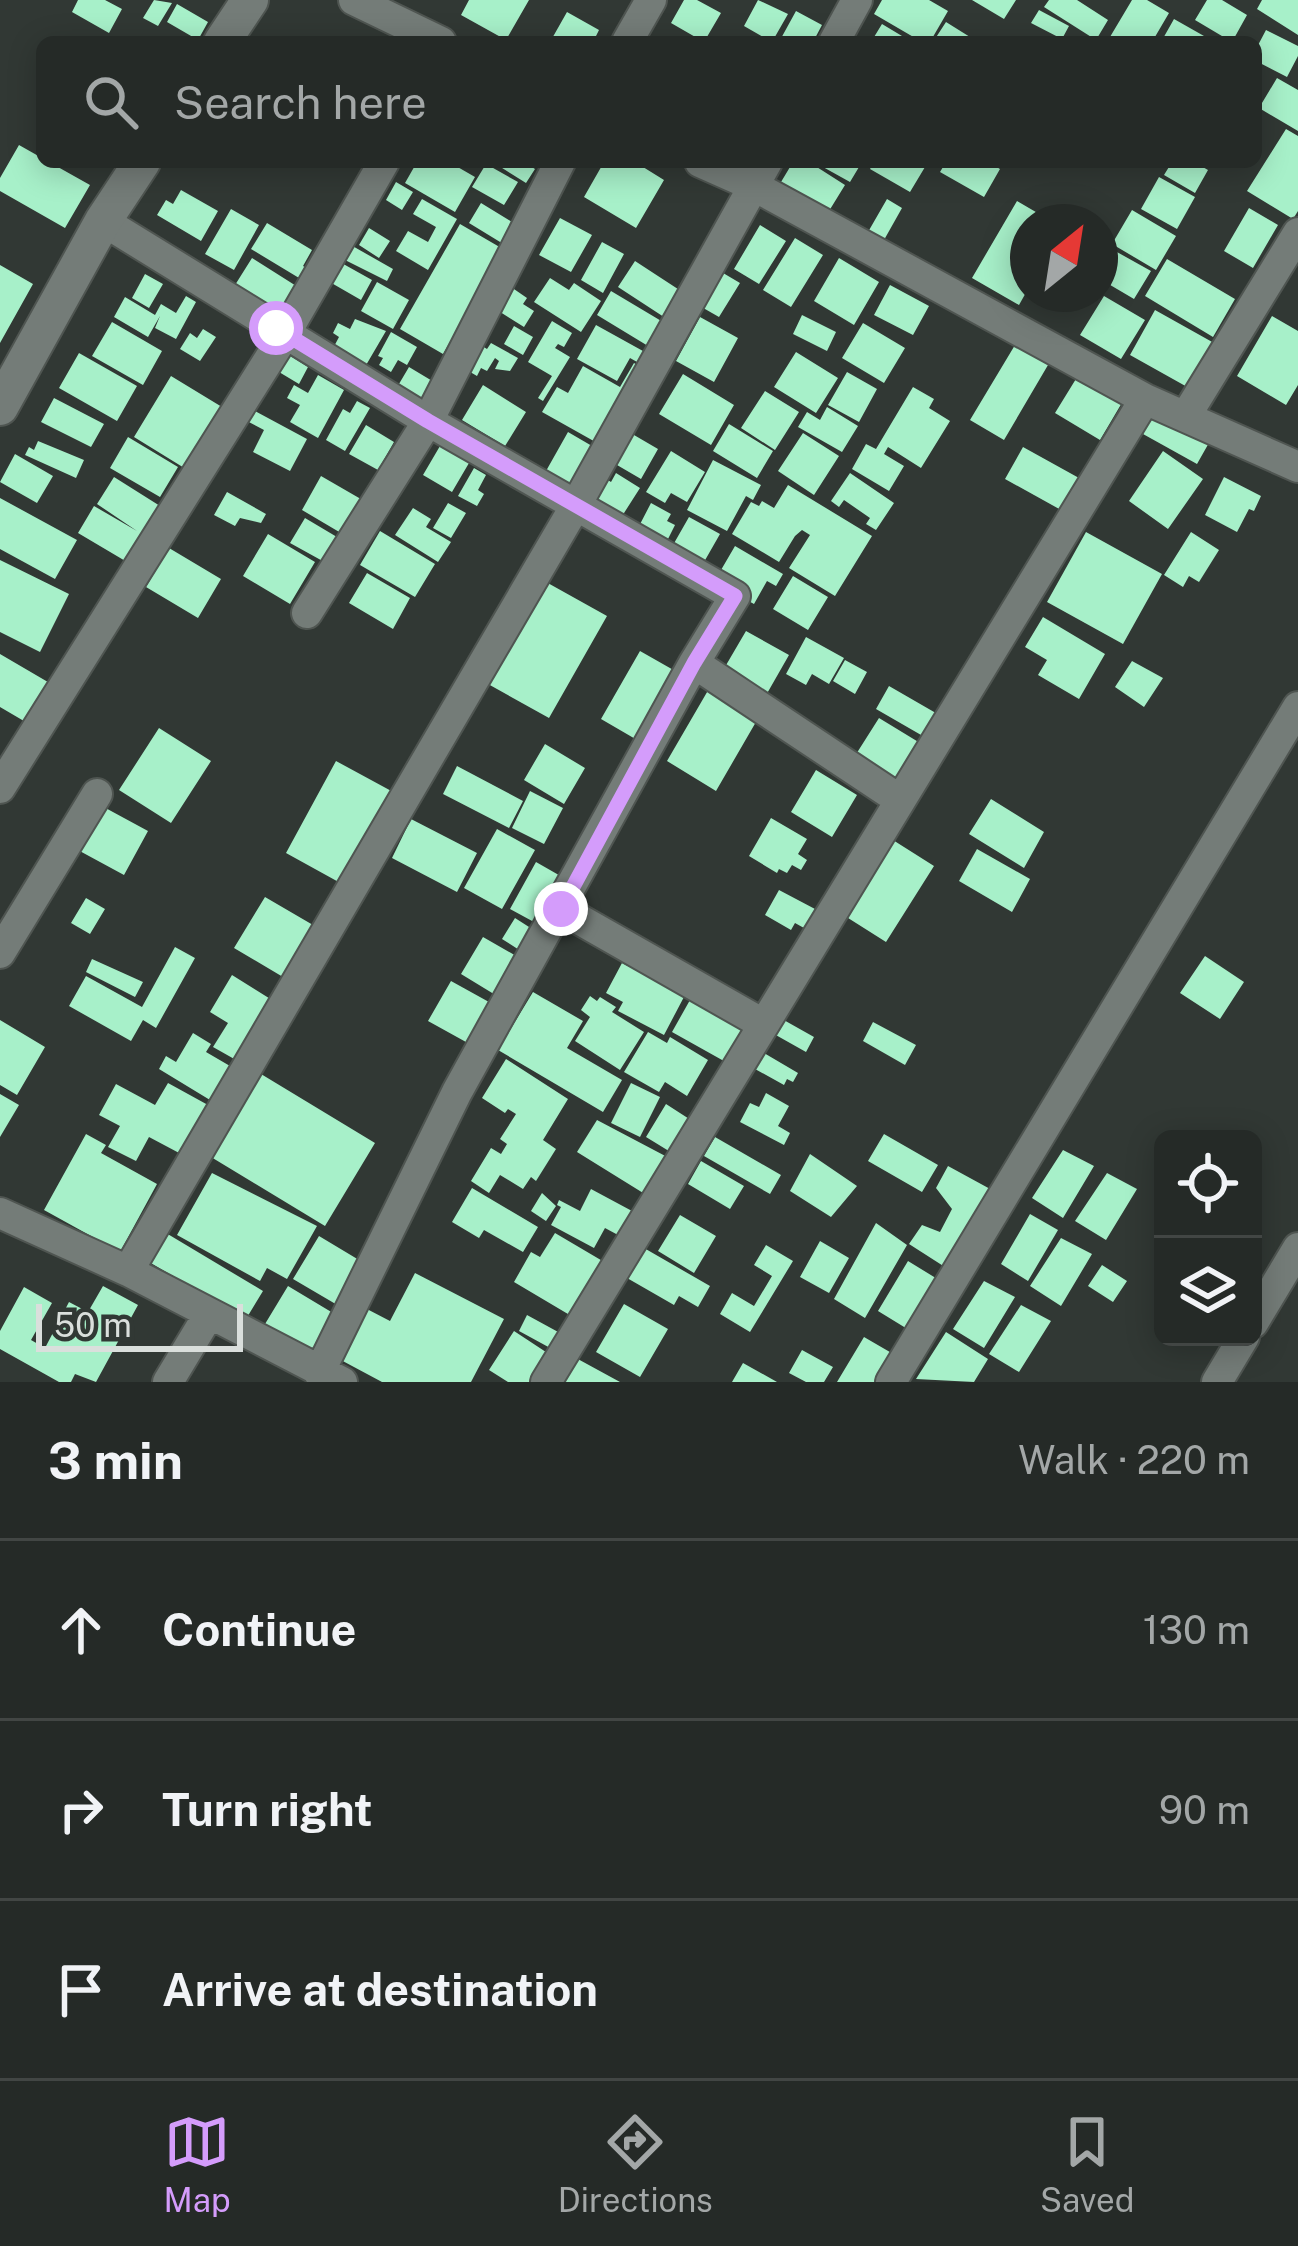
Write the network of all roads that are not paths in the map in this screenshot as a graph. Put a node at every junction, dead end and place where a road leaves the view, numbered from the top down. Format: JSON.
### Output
{"nodes":[{"id":1,"x":250,"y":0,"type":"edge"},
{"id":2,"x":354,"y":0,"type":"edge"},
{"id":3,"x":652,"y":0,"type":"edge"},
{"id":4,"x":857,"y":0,"type":"edge"},
{"id":5,"x":226,"y":36,"type":"edge"},
{"id":6,"x":429,"y":36,"type":"edge"},
{"id":7,"x":631,"y":36,"type":"edge"},
{"id":8,"x":837,"y":36,"type":"edge"},
{"id":9,"x":138,"y":168,"type":"edge"},
{"id":10,"x":380,"y":168,"type":"edge"},
{"id":11,"x":557,"y":168,"type":"edge"},
{"id":12,"x":730,"y":168,"type":"edge"},
{"id":13,"x":761,"y":174,"type":"edge"},
{"id":14,"x":103,"y":221,"type":"junction"},
{"id":15,"x":1298,"y":232,"type":"edge"},
{"id":16,"x":285,"y":334,"type":"junction"},
{"id":17,"x":1145,"y":399,"type":"junction"},
{"id":18,"x":0,"y":407,"type":"edge"},
{"id":19,"x":1187,"y":414,"type":"junction"},
{"id":20,"x":428,"y":421,"type":"junction"},
{"id":21,"x":1298,"y":467,"type":"edge"},
{"id":22,"x":576,"y":505,"type":"junction"},
{"id":23,"x":307,"y":613,"type":"dead end"},
{"id":24,"x":694,"y":663,"type":"junction"},
{"id":25,"x":1298,"y":706,"type":"edge"},
{"id":26,"x":0,"y":788,"type":"edge"},
{"id":27,"x":97,"y":794,"type":"dead end"},
{"id":28,"x":900,"y":800,"type":"junction"},
{"id":29,"x":561,"y":909,"type":"junction"},
{"id":30,"x":0,"y":953,"type":"edge"},
{"id":31,"x":763,"y":1024,"type":"junction"},
{"id":32,"x":5,"y":1227,"type":"edge"},
{"id":33,"x":1298,"y":1248,"type":"edge"},
{"id":34,"x":128,"y":1271,"type":"junction"},
{"id":35,"x":1262,"y":1308,"type":"edge"},
{"id":36,"x":209,"y":1314,"type":"junction"},
{"id":37,"x":1239,"y":1346,"type":"edge"},
{"id":38,"x":330,"y":1377,"type":"edge"},
{"id":39,"x":168,"y":1382,"type":"edge"},
{"id":40,"x":546,"y":1382,"type":"edge"},
{"id":41,"x":892,"y":1382,"type":"edge"},
{"id":42,"x":1217,"y":1382,"type":"edge"}],
"edges":[{"from":1,"to":5,"type":"street"},
{"from":2,"to":6,"type":"street"},
{"from":3,"to":7,"type":"street"},
{"from":4,"to":8,"type":"street"},
{"from":9,"to":14,"type":"street"},
{"from":10,"to":16,"type":"street"},
{"from":11,"to":20,"type":"street"},
{"from":12,"to":13,"type":"street"},
{"from":13,"to":17,"type":"street"},
{"from":13,"to":22,"type":"street"},
{"from":14,"to":16,"type":"street"},
{"from":14,"to":18,"type":"street"},
{"from":15,"to":19,"type":"street"},
{"from":16,"to":20,"type":"street"},
{"from":16,"to":26,"type":"street"},
{"from":17,"to":19,"type":"street"},
{"from":17,"to":28,"type":"street"},
{"from":19,"to":21,"type":"street"},
{"from":20,"to":22,"type":"street"},
{"from":20,"to":23,"type":"street"},
{"from":22,"to":24,"type":"street"},
{"from":22,"to":34,"type":"street"},
{"from":24,"to":28,"type":"street"},
{"from":24,"to":29,"type":"street"},
{"from":25,"to":41,"type":"street"},
{"from":27,"to":30,"type":"street"},
{"from":28,"to":31,"type":"street"},
{"from":29,"to":31,"type":"street"},
{"from":29,"to":38,"type":"street"},
{"from":31,"to":40,"type":"street"},
{"from":32,"to":34,"type":"street"},
{"from":33,"to":35,"type":"street"},
{"from":34,"to":36,"type":"street"},
{"from":36,"to":38,"type":"street"},
{"from":36,"to":39,"type":"street"},
{"from":37,"to":42,"type":"street"}]}
